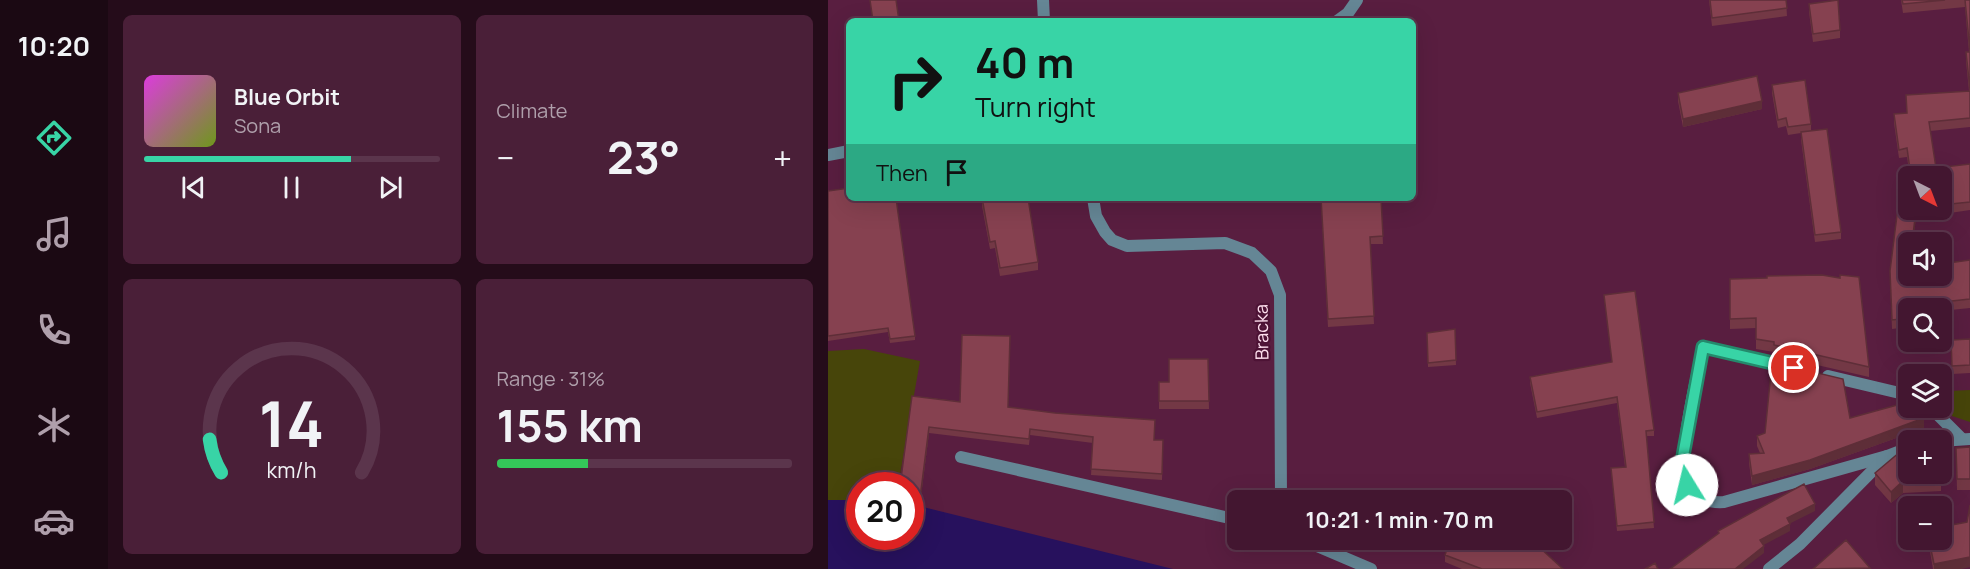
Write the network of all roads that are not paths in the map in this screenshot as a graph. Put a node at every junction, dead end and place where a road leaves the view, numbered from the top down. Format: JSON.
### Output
{"nodes":[{"id":1,"x":1043,"y":0,"type":"edge"},
{"id":2,"x":1357,"y":0,"type":"edge"},
{"id":3,"x":1044,"y":18,"type":"edge"},
{"id":4,"x":1341,"y":18,"type":"edge"},
{"id":5,"x":846,"y":152,"type":"edge"},
{"id":6,"x":828,"y":155,"type":"edge"},
{"id":7,"x":1094,"y":201,"type":"edge"},
{"id":8,"x":1898,"y":393,"type":"edge"},
{"id":9,"x":1942,"y":418,"type":"edge"},
{"id":10,"x":1966,"y":439,"type":"edge"},
{"id":11,"x":1898,"y":452,"type":"edge"},
{"id":12,"x":1887,"y":456,"type":"junction"},
{"id":13,"x":961,"y":457,"type":"dead end"},
{"id":14,"x":1281,"y":490,"type":"edge"},
{"id":15,"x":1227,"y":517,"type":"edge"},
{"id":16,"x":1326,"y":550,"type":"edge"},
{"id":17,"x":1371,"y":569,"type":"edge"},
{"id":18,"x":1769,"y":569,"type":"edge"}],
"edges":[{"from":1,"to":3,"type":"street"},
{"from":2,"to":4,"type":"street"},
{"from":5,"to":6,"type":"street"},
{"from":7,"to":14,"type":"street","name":"Bracka"},
{"from":8,"to":12,"type":"street"},
{"from":9,"to":10,"type":"street"},
{"from":11,"to":12,"type":"street"},
{"from":12,"to":18,"type":"street"},
{"from":13,"to":15,"type":"street"},
{"from":16,"to":17,"type":"street"}]}
